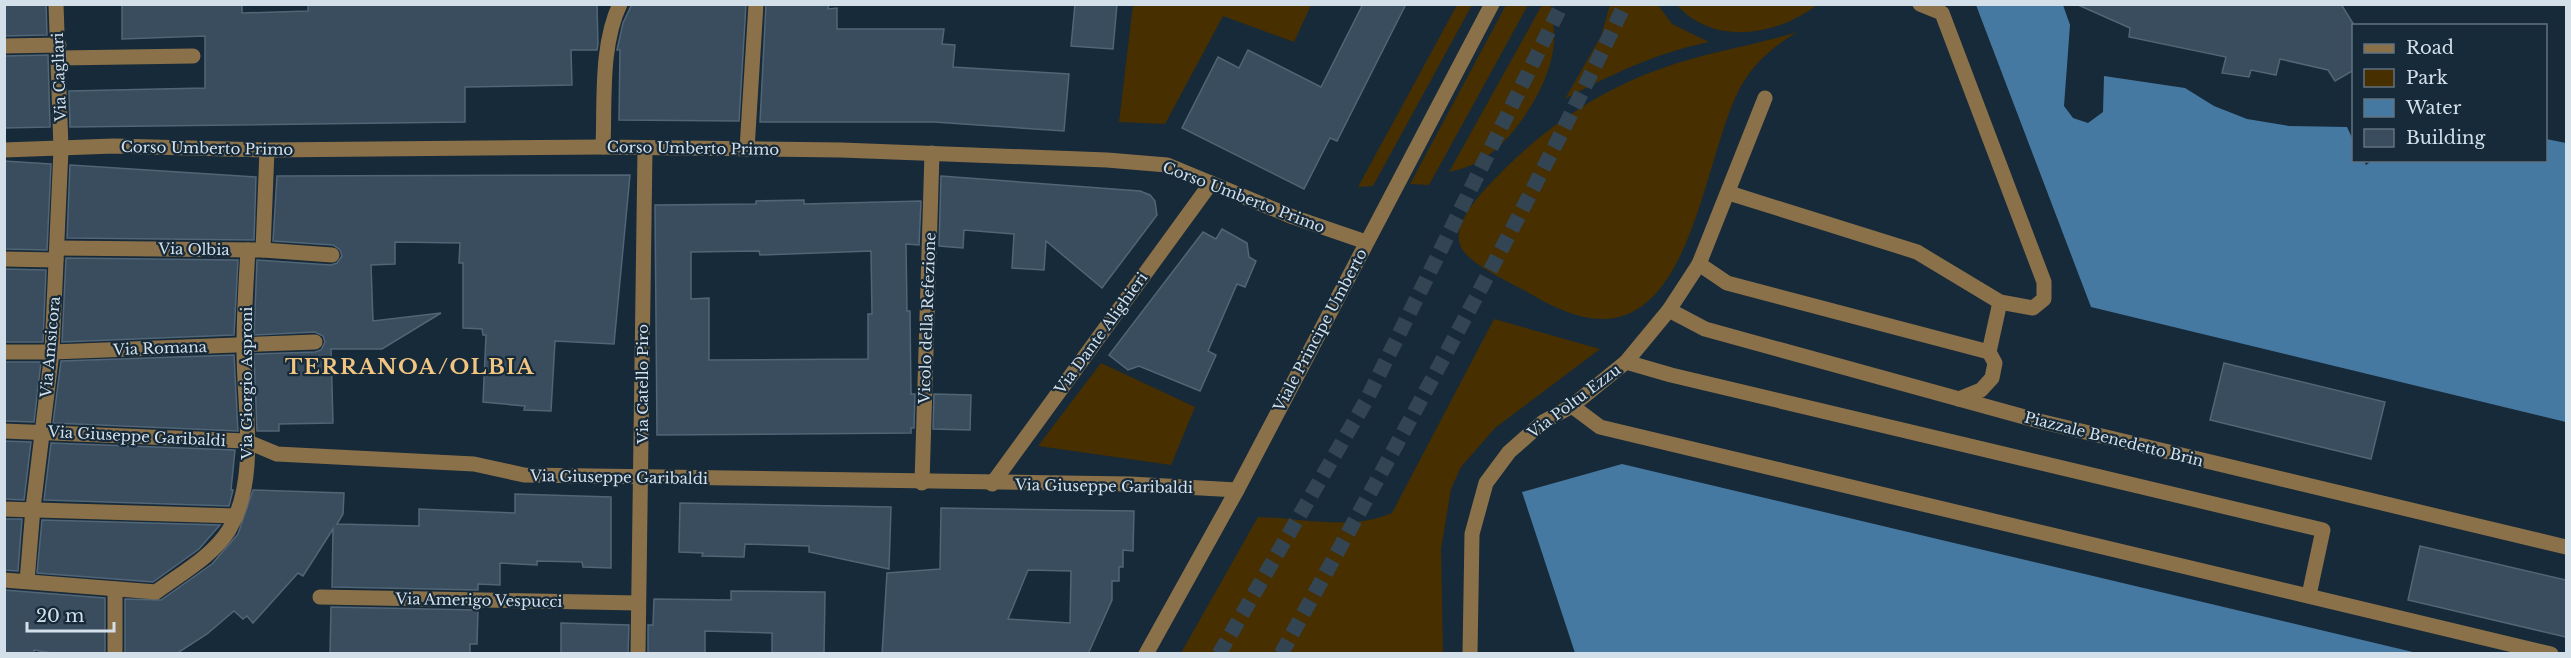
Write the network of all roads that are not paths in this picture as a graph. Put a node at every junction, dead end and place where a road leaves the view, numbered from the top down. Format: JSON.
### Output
{"nodes":[{"id":1,"x":56,"y":4,"type":"edge"},
{"id":2,"x":620,"y":4,"type":"edge"},
{"id":3,"x":756,"y":4,"type":"edge"},
{"id":4,"x":1492,"y":4,"type":"edge"},
{"id":5,"x":1920,"y":4,"type":"edge"},
{"id":6,"x":4,"y":46,"type":"edge"},
{"id":7,"x":59,"y":51,"type":"junction"},
{"id":8,"x":193,"y":56,"type":"dead end"},
{"id":9,"x":1765,"y":98,"type":"dead end"},
{"id":10,"x":603,"y":147,"type":"junction"},
{"id":11,"x":61,"y":149,"type":"junction"},
{"id":12,"x":4,"y":150,"type":"edge"},
{"id":13,"x":267,"y":150,"type":"junction"},
{"id":14,"x":645,"y":150,"type":"junction"},
{"id":15,"x":747,"y":150,"type":"junction"},
{"id":16,"x":932,"y":153,"type":"junction"},
{"id":17,"x":1211,"y":183,"type":"junction"},
{"id":18,"x":1729,"y":193,"type":"junction"},
{"id":19,"x":1366,"y":242,"type":"junction"},
{"id":20,"x":256,"y":250,"type":"junction"},
{"id":21,"x":56,"y":254,"type":"junction"},
{"id":22,"x":332,"y":255,"type":"dead end"},
{"id":23,"x":4,"y":259,"type":"edge"},
{"id":24,"x":1699,"y":264,"type":"junction"},
{"id":25,"x":2000,"y":302,"type":"junction"},
{"id":26,"x":1669,"y":310,"type":"junction"},
{"id":27,"x":315,"y":342,"type":"dead end"},
{"id":28,"x":244,"y":345,"type":"junction"},
{"id":29,"x":4,"y":352,"type":"edge"},
{"id":30,"x":52,"y":352,"type":"junction"},
{"id":31,"x":1989,"y":352,"type":"junction"},
{"id":32,"x":1626,"y":362,"type":"junction"},
{"id":33,"x":1959,"y":399,"type":"junction"},
{"id":34,"x":1572,"y":406,"type":"junction"},
{"id":35,"x":4,"y":431,"type":"edge"},
{"id":36,"x":42,"y":431,"type":"junction"},
{"id":37,"x":246,"y":441,"type":"junction"},
{"id":38,"x":642,"y":477,"type":"junction"},
{"id":39,"x":922,"y":483,"type":"junction"},
{"id":40,"x":992,"y":484,"type":"junction"},
{"id":41,"x":1237,"y":490,"type":"junction"},
{"id":42,"x":33,"y":508,"type":"junction"},
{"id":43,"x":4,"y":509,"type":"edge"},
{"id":44,"x":236,"y":516,"type":"junction"},
{"id":45,"x":2566,"y":547,"type":"edge"},
{"id":46,"x":4,"y":580,"type":"edge"},
{"id":47,"x":27,"y":581,"type":"junction"},
{"id":48,"x":115,"y":589,"type":"junction"},
{"id":49,"x":2309,"y":595,"type":"junction"},
{"id":50,"x":320,"y":597,"type":"dead end"},
{"id":51,"x":638,"y":603,"type":"junction"},
{"id":52,"x":115,"y":654,"type":"edge"},
{"id":53,"x":638,"y":654,"type":"edge"},
{"id":54,"x":1146,"y":654,"type":"edge"},
{"id":55,"x":1470,"y":654,"type":"edge"},
{"id":56,"x":2551,"y":654,"type":"edge"}],
"edges":[{"from":1,"to":7,"type":"street","name":"Via Cagliari"},
{"from":2,"to":10,"type":"street"},
{"from":3,"to":15,"type":"street"},
{"from":4,"to":19,"type":"street","name":"Viale Principe Umberto"},
{"from":5,"to":25,"type":"street"},
{"from":6,"to":7,"type":"street"},
{"from":7,"to":8,"type":"street"},
{"from":7,"to":11,"type":"street","name":"Via Cagliari"},
{"from":9,"to":18,"type":"street","name":"Via Poltu Ezzu"},
{"from":10,"to":13,"type":"street","name":"Corso Umberto Primo"},
{"from":10,"to":14,"type":"street","name":"Corso Umberto Primo"},
{"from":11,"to":12,"type":"street","name":"Corso Umberto Primo"},
{"from":11,"to":13,"type":"street","name":"Corso Umberto Primo"},
{"from":11,"to":21,"type":"street","name":"Via Amsicora"},
{"from":13,"to":20,"type":"street","name":"Via Giorgio Asproni"},
{"from":14,"to":15,"type":"street","name":"Corso Umberto Primo"},
{"from":14,"to":38,"type":"street","name":"Via Catello Piro"},
{"from":15,"to":16,"type":"street","name":"Corso Umberto Primo"},
{"from":16,"to":17,"type":"street","name":"Corso Umberto Primo"},
{"from":16,"to":39,"type":"street","name":"Vicolo della Refezione"},
{"from":17,"to":19,"type":"street","name":"Corso Umberto Primo"},
{"from":17,"to":40,"type":"street","name":"Via Dante Alighieri"},
{"from":18,"to":24,"type":"street","name":"Via Poltu Ezzu"},
{"from":18,"to":25,"type":"street"},
{"from":19,"to":41,"type":"street","name":"Viale Principe Umberto"},
{"from":20,"to":21,"type":"street","name":"Via Olbia"},
{"from":20,"to":22,"type":"street","name":"Via Olbia"},
{"from":20,"to":28,"type":"street","name":"Via Giorgio Asproni"},
{"from":21,"to":23,"type":"street","name":"Via Olbia"},
{"from":21,"to":30,"type":"street","name":"Via Amsicora"},
{"from":24,"to":26,"type":"street","name":"Via Poltu Ezzu"},
{"from":24,"to":31,"type":"street"},
{"from":25,"to":31,"type":"street"},
{"from":26,"to":32,"type":"street","name":"Via Poltu Ezzu"},
{"from":26,"to":33,"type":"street","name":"Piazzale Benedetto Brin"},
{"from":27,"to":28,"type":"street","name":"Via Romana"},
{"from":28,"to":30,"type":"street","name":"Via Romana"},
{"from":28,"to":37,"type":"street","name":"Via Giorgio Asproni"},
{"from":29,"to":30,"type":"street","name":"Via Romana"},
{"from":30,"to":36,"type":"street","name":"Via Amsicora"},
{"from":31,"to":33,"type":"street"},
{"from":32,"to":34,"type":"street","name":"Via Poltu Ezzu"},
{"from":32,"to":49,"type":"street"},
{"from":33,"to":45,"type":"street","name":"Piazzale Benedetto Brin"},
{"from":34,"to":49,"type":"street"},
{"from":34,"to":55,"type":"street","name":"Via Poltu Ezzu"},
{"from":35,"to":36,"type":"street","name":"Via Giuseppe Garibaldi"},
{"from":36,"to":37,"type":"street","name":"Via Giuseppe Garibaldi"},
{"from":36,"to":42,"type":"street","name":"Via Amsicora"},
{"from":37,"to":38,"type":"street","name":"Via Giuseppe Garibaldi"},
{"from":37,"to":44,"type":"street","name":"Via Giorgio Asproni"},
{"from":38,"to":39,"type":"street","name":"Via Giuseppe Garibaldi"},
{"from":38,"to":51,"type":"street","name":"Via Catello Piro"},
{"from":39,"to":40,"type":"street","name":"Via Giuseppe Garibaldi"},
{"from":40,"to":41,"type":"street","name":"Via Giuseppe Garibaldi"},
{"from":41,"to":54,"type":"street","name":"Viale Principe Umberto"},
{"from":42,"to":43,"type":"street"},
{"from":42,"to":44,"type":"street"},
{"from":42,"to":47,"type":"street","name":"Via Amsicora"},
{"from":44,"to":48,"type":"street"},
{"from":46,"to":47,"type":"street"},
{"from":47,"to":48,"type":"street"},
{"from":48,"to":52,"type":"street"},
{"from":49,"to":56,"type":"street"},
{"from":50,"to":51,"type":"street","name":"Via Amerigo Vespucci"},
{"from":51,"to":53,"type":"street","name":"Via Catello Piro"}]}
